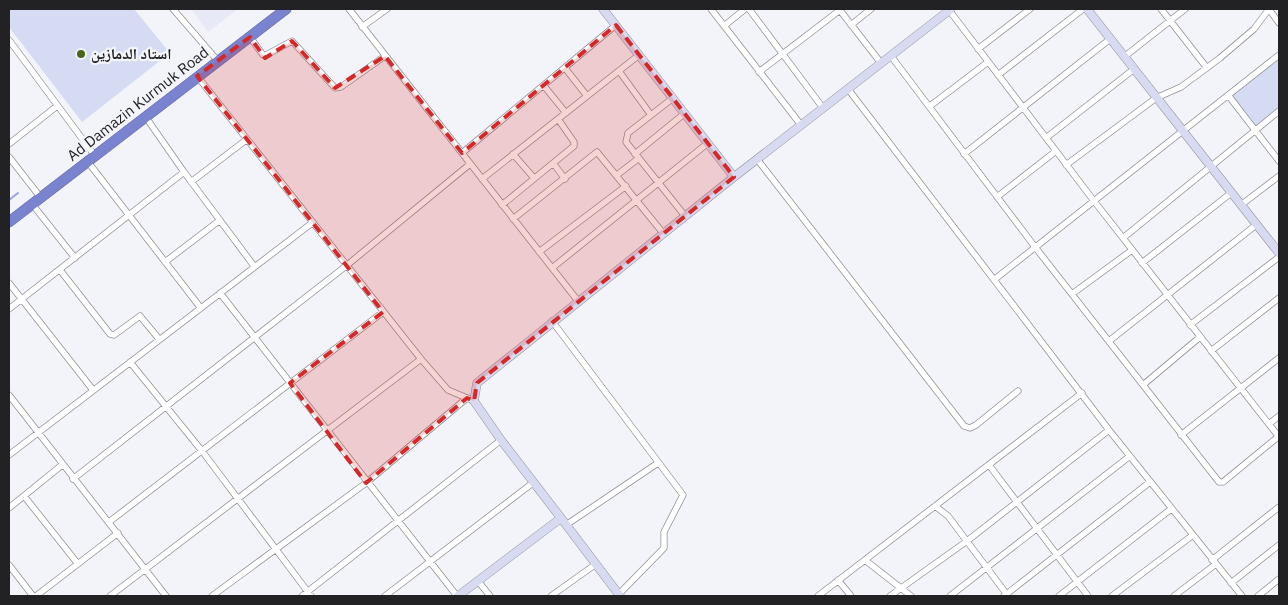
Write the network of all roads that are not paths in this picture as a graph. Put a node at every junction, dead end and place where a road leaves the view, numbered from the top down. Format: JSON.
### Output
{"nodes":[{"id":1,"x":173,"y":9,"type":"edge"},
{"id":2,"x":286,"y":9,"type":"edge"},
{"id":3,"x":349,"y":9,"type":"edge"},
{"id":4,"x":387,"y":9,"type":"edge"},
{"id":5,"x":604,"y":9,"type":"edge"},
{"id":6,"x":711,"y":9,"type":"edge"},
{"id":7,"x":745,"y":9,"type":"edge"},
{"id":8,"x":749,"y":9,"type":"edge"},
{"id":9,"x":840,"y":9,"type":"edge"},
{"id":10,"x":872,"y":9,"type":"edge"},
{"id":11,"x":1030,"y":9,"type":"edge"},
{"id":12,"x":1085,"y":9,"type":"edge"},
{"id":13,"x":1161,"y":9,"type":"edge"},
{"id":14,"x":1185,"y":9,"type":"edge"},
{"id":15,"x":1269,"y":9,"type":"edge"},
{"id":16,"x":950,"y":10,"type":"edge"},
{"id":17,"x":1170,"y":20,"type":"junction"},
{"id":18,"x":1279,"y":23,"type":"edge"},
{"id":19,"x":616,"y":25,"type":"junction"},
{"id":20,"x":851,"y":25,"type":"junction"},
{"id":21,"x":724,"y":26,"type":"junction"},
{"id":22,"x":362,"y":27,"type":"junction"},
{"id":23,"x":250,"y":37,"type":"junction"},
{"id":24,"x":1110,"y":38,"type":"junction"},
{"id":25,"x":9,"y":40,"type":"edge"},
{"id":26,"x":978,"y":49,"type":"junction"},
{"id":27,"x":639,"y":55,"type":"junction"},
{"id":28,"x":783,"y":55,"type":"junction"},
{"id":29,"x":1279,"y":55,"type":"edge"},
{"id":30,"x":385,"y":56,"type":"junction"},
{"id":31,"x":890,"y":56,"type":"junction"},
{"id":32,"x":1124,"y":57,"type":"junction"},
{"id":33,"x":218,"y":60,"type":"junction"},
{"id":34,"x":988,"y":62,"type":"junction"},
{"id":35,"x":881,"y":63,"type":"junction"},
{"id":36,"x":564,"y":68,"type":"junction"},
{"id":37,"x":1134,"y":68,"type":"junction"},
{"id":38,"x":1207,"y":68,"type":"junction"},
{"id":39,"x":619,"y":71,"type":"junction"},
{"id":40,"x":760,"y":72,"type":"junction"},
{"id":41,"x":998,"y":74,"type":"junction"},
{"id":42,"x":197,"y":76,"type":"junction"},
{"id":43,"x":544,"y":86,"type":"junction"},
{"id":44,"x":848,"y":89,"type":"junction"},
{"id":45,"x":1228,"y":95,"type":"junction"},
{"id":46,"x":587,"y":96,"type":"junction"},
{"id":47,"x":673,"y":98,"type":"junction"},
{"id":48,"x":1156,"y":98,"type":"junction"},
{"id":49,"x":57,"y":106,"type":"junction"},
{"id":50,"x":930,"y":106,"type":"junction"},
{"id":51,"x":1023,"y":107,"type":"junction"},
{"id":52,"x":823,"y":108,"type":"junction"},
{"id":53,"x":1279,"y":111,"type":"edge"},
{"id":54,"x":566,"y":113,"type":"junction"},
{"id":55,"x":685,"y":113,"type":"junction"},
{"id":56,"x":651,"y":115,"type":"junction"},
{"id":57,"x":145,"y":116,"type":"junction"},
{"id":58,"x":558,"y":119,"type":"junction"},
{"id":59,"x":801,"y":125,"type":"junction"},
{"id":60,"x":1183,"y":131,"type":"junction"},
{"id":61,"x":1256,"y":131,"type":"junction"},
{"id":62,"x":1046,"y":138,"type":"junction"},
{"id":63,"x":246,"y":140,"type":"junction"},
{"id":64,"x":708,"y":143,"type":"junction"},
{"id":65,"x":9,"y":144,"type":"edge"},
{"id":66,"x":1056,"y":151,"type":"junction"},
{"id":67,"x":462,"y":153,"type":"junction"},
{"id":68,"x":514,"y":154,"type":"junction"},
{"id":69,"x":964,"y":154,"type":"junction"},
{"id":70,"x":637,"y":156,"type":"junction"},
{"id":71,"x":9,"y":157,"type":"edge"},
{"id":72,"x":91,"y":159,"type":"junction"},
{"id":73,"x":757,"y":159,"type":"junction"},
{"id":74,"x":1279,"y":161,"type":"edge"},
{"id":75,"x":554,"y":163,"type":"junction"},
{"id":76,"x":470,"y":164,"type":"junction"},
{"id":77,"x":1066,"y":165,"type":"junction"},
{"id":78,"x":1211,"y":168,"type":"junction"},
{"id":79,"x":184,"y":172,"type":"junction"},
{"id":80,"x":617,"y":175,"type":"junction"},
{"id":81,"x":1279,"y":176,"type":"edge"},
{"id":82,"x":734,"y":177,"type":"junction"},
{"id":83,"x":534,"y":178,"type":"junction"},
{"id":84,"x":482,"y":179,"type":"junction"},
{"id":85,"x":565,"y":179,"type":"junction"},
{"id":86,"x":191,"y":182,"type":"junction"},
{"id":87,"x":658,"y":183,"type":"junction"},
{"id":88,"x":626,"y":186,"type":"junction"},
{"id":89,"x":1231,"y":193,"type":"junction"},
{"id":90,"x":997,"y":197,"type":"junction"},
{"id":91,"x":637,"y":200,"type":"junction"},
{"id":92,"x":37,"y":201,"type":"junction"},
{"id":93,"x":1094,"y":201,"type":"junction"},
{"id":94,"x":502,"y":205,"type":"junction"},
{"id":95,"x":1241,"y":205,"type":"junction"},
{"id":96,"x":129,"y":215,"type":"junction"},
{"id":97,"x":685,"y":216,"type":"junction"},
{"id":98,"x":513,"y":219,"type":"junction"},
{"id":99,"x":220,"y":220,"type":"junction"},
{"id":100,"x":9,"y":222,"type":"edge"},
{"id":101,"x":312,"y":223,"type":"junction"},
{"id":102,"x":1256,"y":224,"type":"junction"},
{"id":103,"x":663,"y":233,"type":"junction"},
{"id":104,"x":1122,"y":238,"type":"junction"},
{"id":105,"x":1035,"y":247,"type":"junction"},
{"id":106,"x":1132,"y":250,"type":"junction"},
{"id":107,"x":1278,"y":251,"type":"edge"},
{"id":108,"x":539,"y":252,"type":"junction"},
{"id":109,"x":75,"y":258,"type":"junction"},
{"id":110,"x":165,"y":262,"type":"junction"},
{"id":111,"x":1142,"y":263,"type":"junction"},
{"id":112,"x":254,"y":266,"type":"junction"},
{"id":113,"x":346,"y":266,"type":"junction"},
{"id":114,"x":552,"y":268,"type":"junction"},
{"id":115,"x":60,"y":270,"type":"junction"},
{"id":116,"x":995,"y":279,"type":"junction"},
{"id":117,"x":9,"y":283,"type":"edge"},
{"id":118,"x":220,"y":293,"type":"junction"},
{"id":119,"x":1072,"y":294,"type":"junction"},
{"id":120,"x":1168,"y":296,"type":"junction"},
{"id":121,"x":1279,"y":298,"type":"edge"},
{"id":122,"x":21,"y":300,"type":"junction"},
{"id":123,"x":578,"y":301,"type":"junction"},
{"id":124,"x":200,"y":307,"type":"junction"},
{"id":125,"x":9,"y":309,"type":"edge"},
{"id":126,"x":383,"y":312,"type":"junction"},
{"id":127,"x":552,"y":321,"type":"junction"},
{"id":128,"x":1190,"y":325,"type":"junction"},
{"id":129,"x":255,"y":337,"type":"junction"},
{"id":130,"x":1200,"y":337,"type":"junction"},
{"id":131,"x":159,"y":339,"type":"junction"},
{"id":132,"x":1109,"y":341,"type":"junction"},
{"id":133,"x":1211,"y":351,"type":"junction"},
{"id":134,"x":1279,"y":358,"type":"edge"},
{"id":135,"x":421,"y":359,"type":"junction"},
{"id":136,"x":130,"y":362,"type":"junction"},
{"id":137,"x":290,"y":383,"type":"junction"},
{"id":138,"x":1143,"y":385,"type":"junction"},
{"id":139,"x":1240,"y":388,"type":"junction"},
{"id":140,"x":93,"y":390,"type":"junction"},
{"id":141,"x":1018,"y":391,"type":"dead end"},
{"id":142,"x":1082,"y":394,"type":"junction"},
{"id":143,"x":9,"y":395,"type":"edge"},
{"id":144,"x":470,"y":399,"type":"junction"},
{"id":145,"x":168,"y":406,"type":"junction"},
{"id":146,"x":1279,"y":416,"type":"edge"},
{"id":147,"x":1269,"y":424,"type":"junction"},
{"id":148,"x":1109,"y":430,"type":"junction"},
{"id":149,"x":326,"y":431,"type":"junction"},
{"id":150,"x":38,"y":432,"type":"junction"},
{"id":151,"x":1181,"y":435,"type":"junction"},
{"id":152,"x":1279,"y":437,"type":"edge"},
{"id":153,"x":501,"y":440,"type":"junction"},
{"id":154,"x":202,"y":451,"type":"junction"},
{"id":155,"x":9,"y":455,"type":"edge"},
{"id":156,"x":1130,"y":456,"type":"junction"},
{"id":157,"x":658,"y":463,"type":"junction"},
{"id":158,"x":62,"y":465,"type":"junction"},
{"id":159,"x":988,"y":465,"type":"junction"},
{"id":160,"x":73,"y":480,"type":"junction"},
{"id":161,"x":366,"y":482,"type":"junction"},
{"id":162,"x":534,"y":482,"type":"junction"},
{"id":163,"x":1150,"y":482,"type":"junction"},
{"id":164,"x":24,"y":496,"type":"junction"},
{"id":165,"x":238,"y":499,"type":"junction"},
{"id":166,"x":1016,"y":502,"type":"junction"},
{"id":167,"x":935,"y":506,"type":"junction"},
{"id":168,"x":1279,"y":507,"type":"edge"},
{"id":169,"x":9,"y":508,"type":"edge"},
{"id":170,"x":1171,"y":509,"type":"junction"},
{"id":171,"x":398,"y":521,"type":"junction"},
{"id":172,"x":564,"y":521,"type":"junction"},
{"id":173,"x":109,"y":522,"type":"junction"},
{"id":174,"x":1037,"y":529,"type":"junction"},
{"id":175,"x":118,"y":533,"type":"junction"},
{"id":176,"x":1193,"y":535,"type":"junction"},
{"id":177,"x":967,"y":541,"type":"junction"},
{"id":178,"x":1279,"y":545,"type":"edge"},
{"id":179,"x":275,"y":550,"type":"junction"},
{"id":180,"x":1057,"y":555,"type":"junction"},
{"id":181,"x":866,"y":560,"type":"junction"},
{"id":182,"x":430,"y":561,"type":"junction"},
{"id":183,"x":1214,"y":562,"type":"junction"},
{"id":184,"x":78,"y":564,"type":"junction"},
{"id":185,"x":596,"y":564,"type":"junction"},
{"id":186,"x":9,"y":565,"type":"edge"},
{"id":187,"x":986,"y":568,"type":"junction"},
{"id":188,"x":145,"y":569,"type":"junction"},
{"id":189,"x":1279,"y":579,"type":"edge"},
{"id":190,"x":838,"y":580,"type":"junction"},
{"id":191,"x":478,"y":581,"type":"junction"},
{"id":192,"x":1077,"y":582,"type":"junction"},
{"id":193,"x":1231,"y":582,"type":"junction"},
{"id":194,"x":899,"y":588,"type":"junction"},
{"id":195,"x":309,"y":594,"type":"edge"},
{"id":196,"x":1240,"y":594,"type":"edge"},
{"id":197,"x":620,"y":595,"type":"edge"},
{"id":198,"x":34,"y":596,"type":"edge"},
{"id":199,"x":110,"y":596,"type":"edge"},
{"id":200,"x":166,"y":596,"type":"edge"},
{"id":201,"x":212,"y":596,"type":"edge"},
{"id":202,"x":302,"y":596,"type":"edge"},
{"id":203,"x":385,"y":596,"type":"edge"},
{"id":204,"x":458,"y":596,"type":"edge"},
{"id":205,"x":490,"y":596,"type":"edge"},
{"id":206,"x":551,"y":596,"type":"edge"},
{"id":207,"x":818,"y":596,"type":"edge"},
{"id":208,"x":851,"y":596,"type":"edge"},
{"id":209,"x":890,"y":596,"type":"edge"},
{"id":210,"x":911,"y":596,"type":"edge"},
{"id":211,"x":950,"y":596,"type":"edge"},
{"id":212,"x":1006,"y":596,"type":"edge"},
{"id":213,"x":1059,"y":596,"type":"edge"},
{"id":214,"x":1088,"y":596,"type":"edge"},
{"id":215,"x":1112,"y":596,"type":"edge"},
{"id":216,"x":1174,"y":596,"type":"edge"},
{"id":217,"x":1232,"y":596,"type":"edge"},
{"id":218,"x":1258,"y":596,"type":"edge"}],
"edges":[{"from":1,"to":33,"type":"street"},
{"from":2,"to":23,"type":"highway","name":"Ad Damazin Kurmuk Road"},
{"from":3,"to":22,"type":"street"},
{"from":4,"to":22,"type":"street"},
{"from":5,"to":19,"type":"street"},
{"from":6,"to":21,"type":"street"},
{"from":7,"to":21,"type":"street"},
{"from":8,"to":28,"type":"street"},
{"from":9,"to":20,"type":"street"},
{"from":9,"to":28,"type":"street"},
{"from":10,"to":20,"type":"street"},
{"from":11,"to":26,"type":"street"},
{"from":12,"to":24,"type":"street"},
{"from":12,"to":41,"type":"street"},
{"from":13,"to":17,"type":"street"},
{"from":14,"to":17,"type":"street"},
{"from":15,"to":18,"type":"street"},
{"from":15,"to":38,"type":"street"},
{"from":16,"to":26,"type":"street"},
{"from":16,"to":31,"type":"street"},
{"from":17,"to":32,"type":"street"},
{"from":17,"to":38,"type":"street"},
{"from":19,"to":27,"type":"street"},
{"from":19,"to":36,"type":"street"},
{"from":20,"to":35,"type":"street"},
{"from":21,"to":40,"type":"street"},
{"from":22,"to":30,"type":"street"},
{"from":23,"to":30,"type":"street"},
{"from":23,"to":33,"type":"highway","name":"Ad Damazin Kurmuk Road"},
{"from":24,"to":32,"type":"street"},
{"from":24,"to":51,"type":"street"},
{"from":25,"to":49,"type":"street"},
{"from":26,"to":34,"type":"street"},
{"from":27,"to":39,"type":"street"},
{"from":27,"to":47,"type":"street"},
{"from":28,"to":40,"type":"street"},
{"from":28,"to":52,"type":"street"},
{"from":29,"to":45,"type":"street"},
{"from":30,"to":67,"type":"street"},
{"from":31,"to":35,"type":"street"},
{"from":31,"to":50,"type":"street"},
{"from":32,"to":37,"type":"street"},
{"from":33,"to":42,"type":"highway","name":"Ad Damazin Kurmuk Road"},
{"from":34,"to":41,"type":"street"},
{"from":34,"to":50,"type":"street"},
{"from":35,"to":44,"type":"street"},
{"from":36,"to":43,"type":"street"},
{"from":36,"to":46,"type":"street"},
{"from":37,"to":48,"type":"street"},
{"from":37,"to":62,"type":"street"},
{"from":38,"to":48,"type":"street"},
{"from":39,"to":46,"type":"street"},
{"from":39,"to":56,"type":"street"},
{"from":40,"to":59,"type":"street"},
{"from":41,"to":51,"type":"street"},
{"from":42,"to":57,"type":"highway","name":"Ad Damazin Kurmuk Road"},
{"from":42,"to":63,"type":"street"},
{"from":43,"to":54,"type":"street"},
{"from":43,"to":67,"type":"street"},
{"from":44,"to":52,"type":"street"},
{"from":44,"to":116,"type":"street"},
{"from":45,"to":60,"type":"street"},
{"from":45,"to":61,"type":"street"},
{"from":46,"to":54,"type":"street"},
{"from":47,"to":55,"type":"street"},
{"from":47,"to":56,"type":"street"},
{"from":48,"to":60,"type":"street"},
{"from":48,"to":77,"type":"street"},
{"from":49,"to":65,"type":"street"},
{"from":49,"to":72,"type":"street"},
{"from":50,"to":69,"type":"street"},
{"from":51,"to":62,"type":"street"},
{"from":51,"to":69,"type":"street"},
{"from":52,"to":59,"type":"street"},
{"from":53,"to":61,"type":"street"},
{"from":54,"to":58,"type":"street"},
{"from":55,"to":64,"type":"street"},
{"from":55,"to":70,"type":"street"},
{"from":56,"to":70,"type":"street"},
{"from":57,"to":72,"type":"highway","name":"Ad Damazin Kurmuk Road"},
{"from":57,"to":79,"type":"street"},
{"from":58,"to":68,"type":"street"},
{"from":58,"to":75,"type":"street"},
{"from":59,"to":73,"type":"street"},
{"from":60,"to":78,"type":"street"},
{"from":60,"to":93,"type":"street"},
{"from":61,"to":74,"type":"street"},
{"from":61,"to":78,"type":"street"},
{"from":62,"to":66,"type":"street"},
{"from":63,"to":86,"type":"street"},
{"from":63,"to":101,"type":"street"},
{"from":64,"to":82,"type":"street"},
{"from":64,"to":87,"type":"street"},
{"from":66,"to":77,"type":"street"},
{"from":66,"to":90,"type":"street"},
{"from":67,"to":76,"type":"street"},
{"from":68,"to":83,"type":"street"},
{"from":68,"to":84,"type":"street"},
{"from":69,"to":90,"type":"street"},
{"from":70,"to":80,"type":"street"},
{"from":70,"to":87,"type":"street"},
{"from":71,"to":92,"type":"street"},
{"from":72,"to":92,"type":"highway","name":"Ad Damazin Kurmuk Road"},
{"from":72,"to":96,"type":"street"},
{"from":73,"to":82,"type":"street"},
{"from":73,"to":141,"type":"street"},
{"from":75,"to":83,"type":"street"},
{"from":75,"to":85,"type":"street"},
{"from":76,"to":84,"type":"street"},
{"from":76,"to":113,"type":"street"},
{"from":77,"to":93,"type":"street"},
{"from":78,"to":89,"type":"street"},
{"from":78,"to":104,"type":"street"},
{"from":79,"to":86,"type":"street"},
{"from":79,"to":96,"type":"street"},
{"from":80,"to":85,"type":"street"},
{"from":80,"to":88,"type":"street"},
{"from":81,"to":95,"type":"street"},
{"from":82,"to":97,"type":"street"},
{"from":83,"to":94,"type":"street"},
{"from":84,"to":94,"type":"street"},
{"from":85,"to":98,"type":"street"},
{"from":86,"to":99,"type":"street"},
{"from":87,"to":91,"type":"street"},
{"from":87,"to":97,"type":"street"},
{"from":88,"to":91,"type":"street"},
{"from":88,"to":108,"type":"street"},
{"from":89,"to":95,"type":"street"},
{"from":89,"to":111,"type":"street"},
{"from":90,"to":105,"type":"street"},
{"from":91,"to":103,"type":"street"},
{"from":91,"to":114,"type":"street"},
{"from":92,"to":100,"type":"highway","name":"Ad Damazin Kurmuk Road"},
{"from":92,"to":109,"type":"street"},
{"from":93,"to":104,"type":"street"},
{"from":93,"to":105,"type":"street"},
{"from":94,"to":98,"type":"street"},
{"from":95,"to":102,"type":"street"},
{"from":96,"to":109,"type":"street"},
{"from":96,"to":110,"type":"street"},
{"from":97,"to":103,"type":"street"},
{"from":98,"to":108,"type":"street"},
{"from":99,"to":110,"type":"street"},
{"from":99,"to":112,"type":"street"},
{"from":101,"to":112,"type":"street"},
{"from":101,"to":113,"type":"street"},
{"from":102,"to":107,"type":"street"},
{"from":102,"to":120,"type":"street"},
{"from":103,"to":123,"type":"street"},
{"from":104,"to":106,"type":"street"},
{"from":105,"to":116,"type":"street"},
{"from":105,"to":119,"type":"street"},
{"from":106,"to":111,"type":"street"},
{"from":106,"to":119,"type":"street"},
{"from":107,"to":128,"type":"street"},
{"from":108,"to":114,"type":"street"},
{"from":109,"to":115,"type":"street"},
{"from":110,"to":124,"type":"street"},
{"from":111,"to":120,"type":"street"},
{"from":112,"to":118,"type":"street"},
{"from":113,"to":126,"type":"street"},
{"from":113,"to":129,"type":"street"},
{"from":114,"to":123,"type":"street"},
{"from":115,"to":122,"type":"street"},
{"from":115,"to":131,"type":"street"},
{"from":116,"to":142,"type":"street"},
{"from":117,"to":122,"type":"street"},
{"from":118,"to":124,"type":"street"},
{"from":118,"to":129,"type":"street"},
{"from":119,"to":132,"type":"street"},
{"from":120,"to":128,"type":"street"},
{"from":120,"to":132,"type":"street"},
{"from":121,"to":133,"type":"street"},
{"from":122,"to":125,"type":"street"},
{"from":122,"to":140,"type":"street"},
{"from":123,"to":127,"type":"street"},
{"from":124,"to":131,"type":"street"},
{"from":126,"to":135,"type":"street"},
{"from":126,"to":137,"type":"street"},
{"from":127,"to":144,"type":"street"},
{"from":127,"to":157,"type":"street"},
{"from":128,"to":130,"type":"street"},
{"from":129,"to":137,"type":"street"},
{"from":129,"to":145,"type":"street"},
{"from":130,"to":133,"type":"street"},
{"from":130,"to":138,"type":"street"},
{"from":131,"to":136,"type":"street"},
{"from":132,"to":138,"type":"street"},
{"from":133,"to":139,"type":"street"},
{"from":134,"to":139,"type":"street"},
{"from":135,"to":144,"type":"street"},
{"from":135,"to":149,"type":"street"},
{"from":136,"to":140,"type":"street"},
{"from":136,"to":145,"type":"street"},
{"from":137,"to":149,"type":"street"},
{"from":137,"to":154,"type":"street"},
{"from":138,"to":151,"type":"street"},
{"from":139,"to":147,"type":"street"},
{"from":139,"to":151,"type":"street"},
{"from":140,"to":150,"type":"street"},
{"from":142,"to":148,"type":"street"},
{"from":142,"to":159,"type":"street"},
{"from":143,"to":150,"type":"street"},
{"from":144,"to":153,"type":"street"},
{"from":144,"to":161,"type":"street"},
{"from":145,"to":154,"type":"street"},
{"from":145,"to":160,"type":"street"},
{"from":146,"to":147,"type":"street"},
{"from":147,"to":152,"type":"street"},
{"from":148,"to":156,"type":"street"},
{"from":148,"to":166,"type":"street"},
{"from":149,"to":161,"type":"street"},
{"from":149,"to":165,"type":"street"},
{"from":150,"to":155,"type":"street"},
{"from":150,"to":158,"type":"street"},
{"from":151,"to":152,"type":"street"},
{"from":153,"to":162,"type":"street"},
{"from":153,"to":171,"type":"street"},
{"from":154,"to":165,"type":"street"},
{"from":154,"to":173,"type":"street"},
{"from":156,"to":163,"type":"street"},
{"from":156,"to":174,"type":"street"},
{"from":157,"to":172,"type":"street"},
{"from":157,"to":197,"type":"street"},
{"from":158,"to":160,"type":"street"},
{"from":158,"to":164,"type":"street"},
{"from":159,"to":166,"type":"street"},
{"from":159,"to":167,"type":"street"},
{"from":160,"to":173,"type":"street"},
{"from":161,"to":171,"type":"street"},
{"from":161,"to":179,"type":"street"},
{"from":162,"to":172,"type":"street"},
{"from":162,"to":182,"type":"street"},
{"from":163,"to":170,"type":"street"},
{"from":163,"to":180,"type":"street"},
{"from":164,"to":169,"type":"street"},
{"from":164,"to":184,"type":"street"},
{"from":165,"to":179,"type":"street"},
{"from":165,"to":188,"type":"street"},
{"from":166,"to":174,"type":"street"},
{"from":166,"to":177,"type":"street"},
{"from":167,"to":177,"type":"street"},
{"from":167,"to":181,"type":"street"},
{"from":168,"to":183,"type":"street"},
{"from":170,"to":176,"type":"street"},
{"from":170,"to":192,"type":"street"},
{"from":171,"to":182,"type":"street"},
{"from":171,"to":195,"type":"street"},
{"from":172,"to":185,"type":"street"},
{"from":172,"to":191,"type":"street"},
{"from":173,"to":175,"type":"street"},
{"from":174,"to":180,"type":"street"},
{"from":174,"to":187,"type":"street"},
{"from":175,"to":184,"type":"street"},
{"from":175,"to":188,"type":"street"},
{"from":176,"to":183,"type":"street"},
{"from":176,"to":215,"type":"street"},
{"from":177,"to":187,"type":"street"},
{"from":177,"to":194,"type":"street"},
{"from":178,"to":193,"type":"street"},
{"from":179,"to":195,"type":"street"},
{"from":179,"to":201,"type":"street"},
{"from":180,"to":192,"type":"street"},
{"from":180,"to":212,"type":"street"},
{"from":181,"to":190,"type":"street"},
{"from":181,"to":194,"type":"street"},
{"from":182,"to":203,"type":"street"},
{"from":182,"to":204,"type":"street"},
{"from":183,"to":193,"type":"street"},
{"from":183,"to":216,"type":"street"},
{"from":184,"to":198,"type":"street"},
{"from":185,"to":197,"type":"street"},
{"from":185,"to":206,"type":"street"},
{"from":186,"to":198,"type":"street"},
{"from":187,"to":211,"type":"street"},
{"from":187,"to":212,"type":"street"},
{"from":188,"to":199,"type":"street"},
{"from":188,"to":200,"type":"street"},
{"from":189,"to":218,"type":"street"},
{"from":190,"to":207,"type":"street"},
{"from":190,"to":208,"type":"street"},
{"from":191,"to":204,"type":"street"},
{"from":191,"to":205,"type":"street"},
{"from":192,"to":213,"type":"street"},
{"from":192,"to":214,"type":"street"},
{"from":193,"to":196,"type":"street"},
{"from":194,"to":209,"type":"street"},
{"from":194,"to":210,"type":"street"},
{"from":195,"to":202,"type":"street"},
{"from":196,"to":217,"type":"street"}]}
